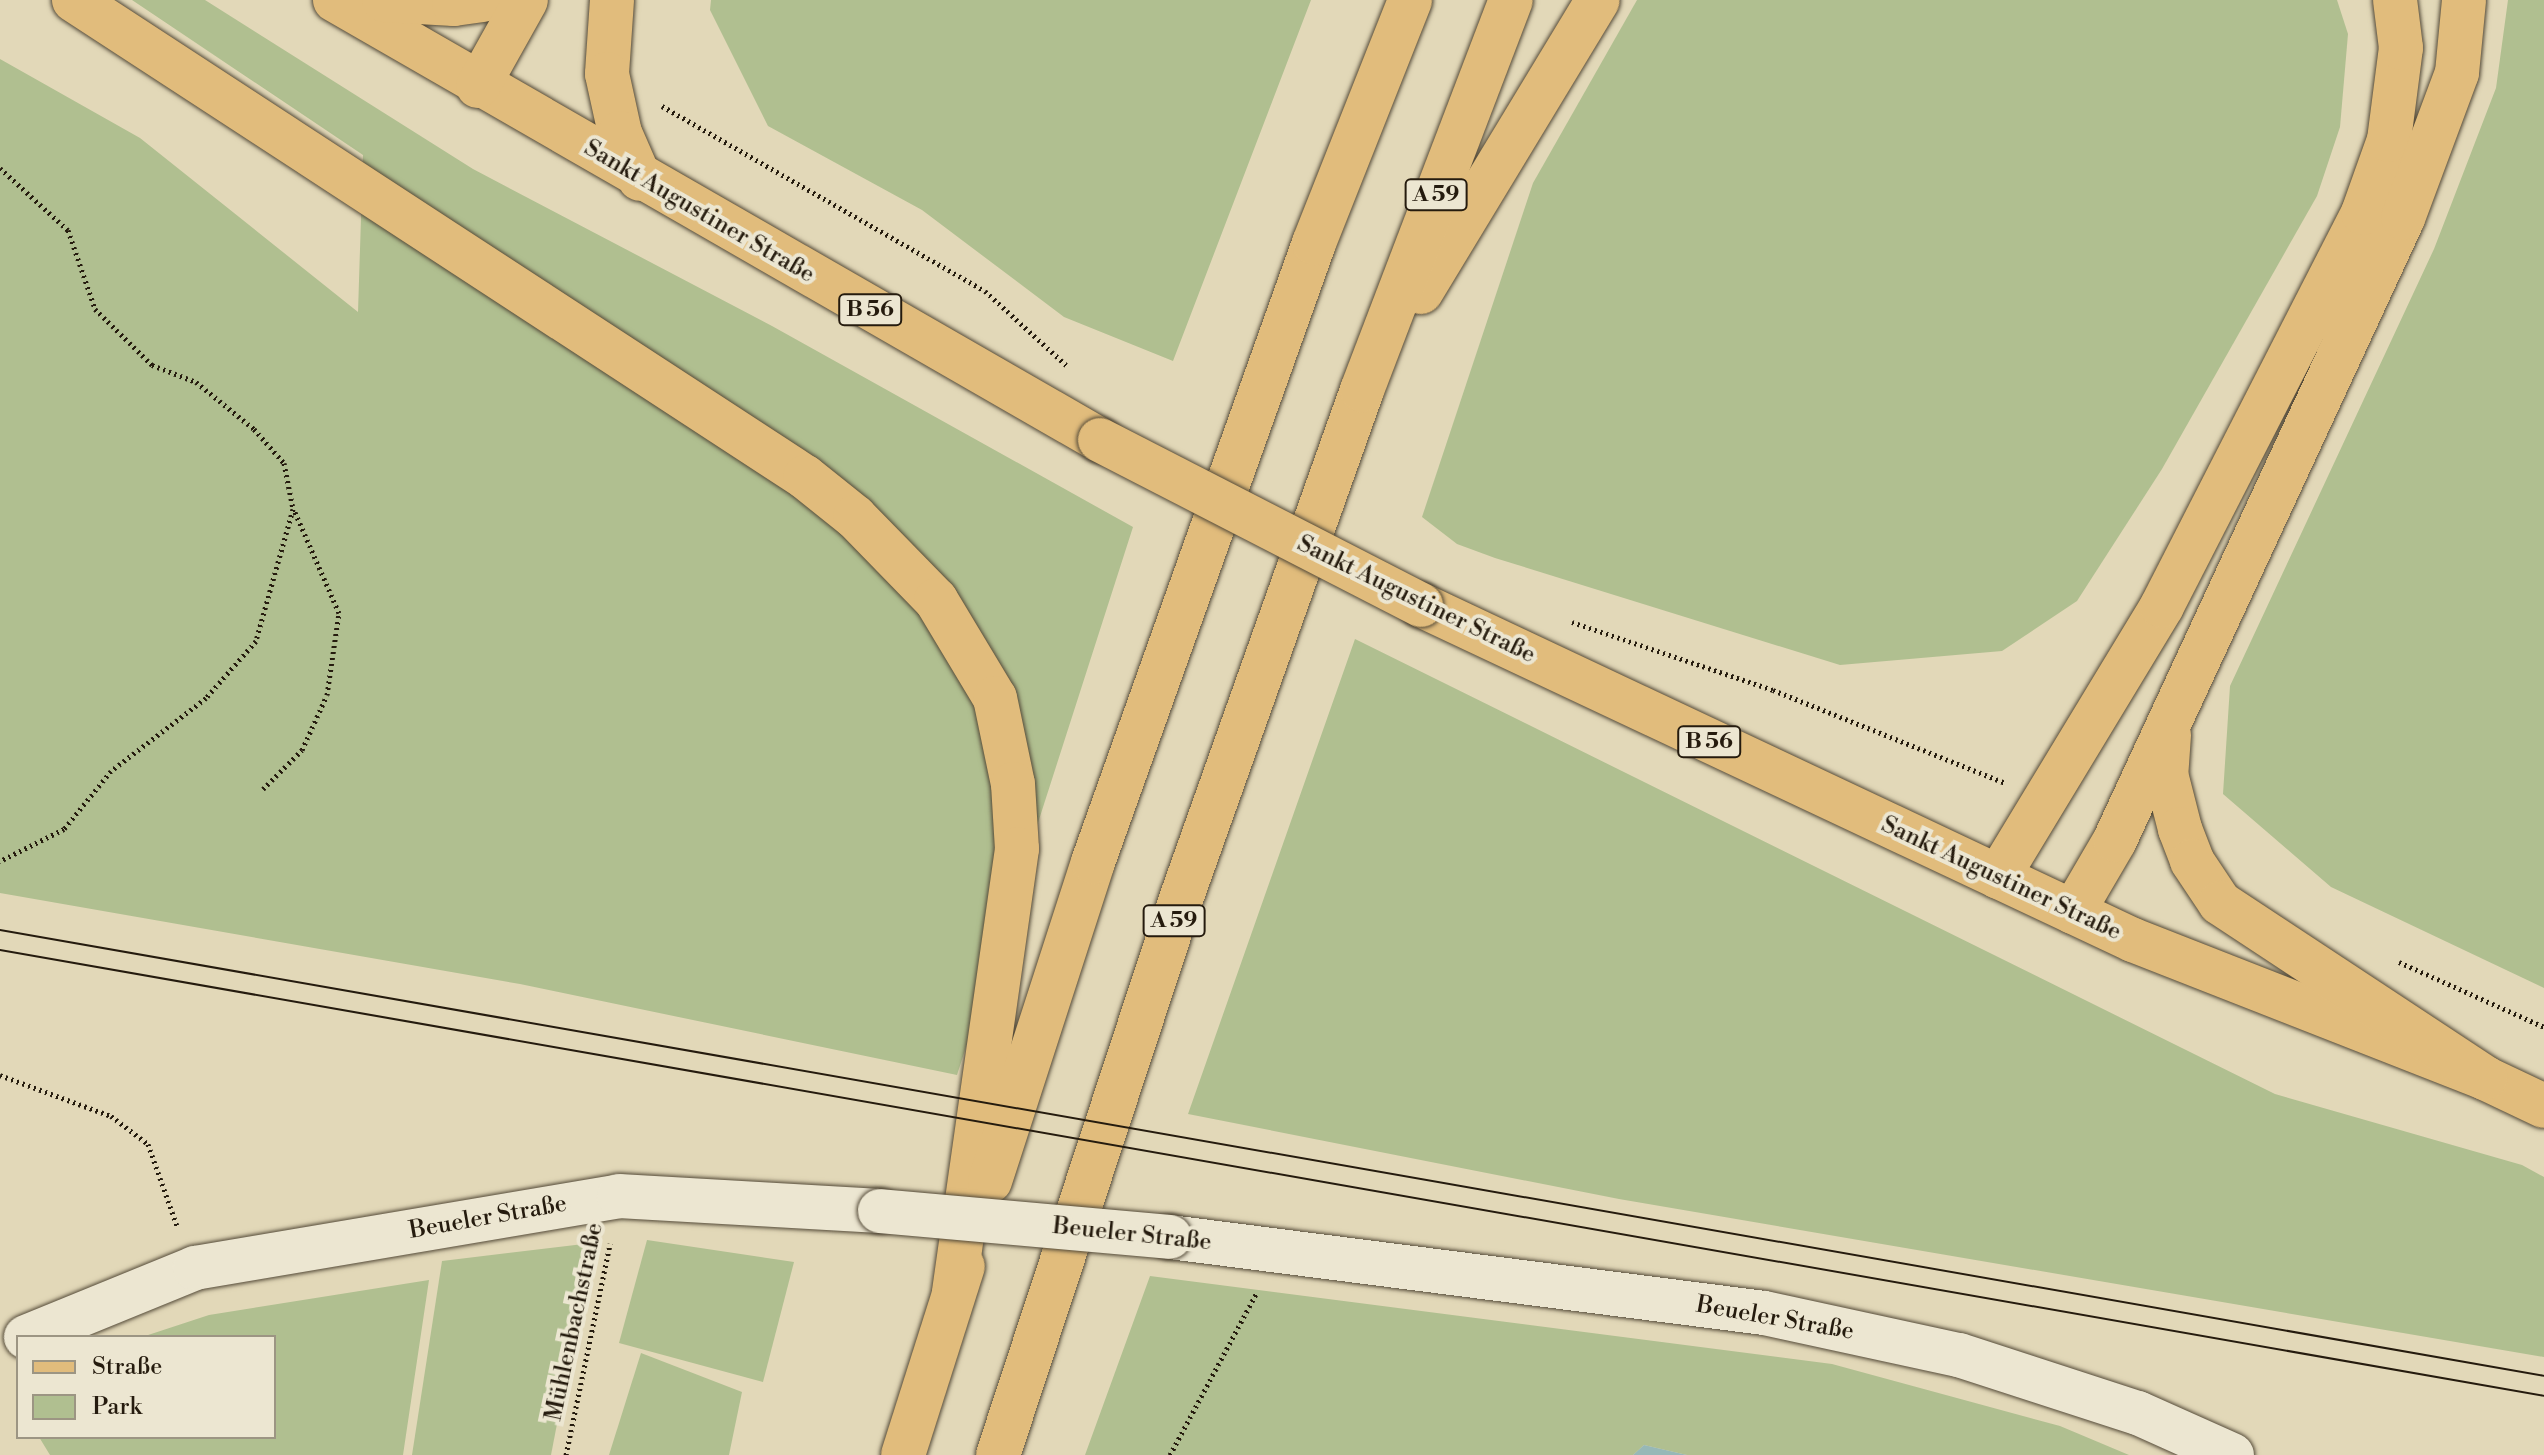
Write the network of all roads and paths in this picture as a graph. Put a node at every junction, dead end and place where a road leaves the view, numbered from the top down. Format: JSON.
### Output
{"nodes":[{"id":1,"x":74,"y":0,"type":"edge"},
{"id":2,"x":335,"y":0,"type":"edge"},
{"id":3,"x":384,"y":0,"type":"edge"},
{"id":4,"x":483,"y":0,"type":"edge"},
{"id":5,"x":526,"y":0,"type":"edge"},
{"id":6,"x":612,"y":0,"type":"edge"},
{"id":7,"x":1410,"y":0,"type":"edge"},
{"id":8,"x":1511,"y":0,"type":"edge"},
{"id":9,"x":1598,"y":0,"type":"edge"},
{"id":10,"x":2395,"y":0,"type":"edge"},
{"id":11,"x":2464,"y":0,"type":"edge"},
{"id":12,"x":607,"y":74,"type":"junction"},
{"id":13,"x":478,"y":86,"type":"junction"},
{"id":14,"x":0,"y":168,"type":"edge"},
{"id":15,"x":640,"y":179,"type":"junction"},
{"id":16,"x":1072,"y":370,"type":"dead end"},
{"id":17,"x":1362,"y":390,"type":"junction"},
{"id":18,"x":293,"y":509,"type":"junction"},
{"id":19,"x":2169,"y":725,"type":"junction"},
{"id":20,"x":263,"y":789,"type":"dead end"},
{"id":21,"x":0,"y":861,"type":"edge"},
{"id":22,"x":1998,"y":877,"type":"junction"},
{"id":23,"x":2073,"y":912,"type":"junction"},
{"id":24,"x":0,"y":1075,"type":"edge"},
{"id":25,"x":2485,"y":1078,"type":"junction"},
{"id":26,"x":2544,"y":1106,"type":"edge"},
{"id":27,"x":619,"y":1196,"type":"junction"},
{"id":28,"x":1279,"y":1251,"type":"junction"},
{"id":29,"x":195,"y":1268,"type":"junction"},
{"id":30,"x":954,"y":1293,"type":"junction"},
{"id":31,"x":31,"y":1335,"type":"edge"},
{"id":32,"x":566,"y":1455,"type":"edge"},
{"id":33,"x":903,"y":1455,"type":"edge"},
{"id":34,"x":998,"y":1455,"type":"edge"},
{"id":35,"x":1170,"y":1455,"type":"edge"},
{"id":36,"x":2232,"y":1455,"type":"edge"}],
"edges":[{"from":1,"to":30,"type":"main road"},
{"from":2,"to":13,"type":"main road","name":"Sankt Augustiner Straße","number":"B 56"},
{"from":3,"to":4,"type":"main road"},
{"from":5,"to":13,"type":"main road"},
{"from":6,"to":12,"type":"main road"},
{"from":7,"to":30,"type":"main road"},
{"from":8,"to":17,"type":"main road","number":"A 59"},
{"from":9,"to":17,"type":"main road"},
{"from":10,"to":22,"type":"main road"},
{"from":11,"to":19,"type":"main road"},
{"from":12,"to":15,"type":"main road"},
{"from":12,"to":16,"type":"path"},
{"from":13,"to":15,"type":"main road","name":"Sankt Augustiner Straße","number":"B 56"},
{"from":14,"to":18,"type":"path"},
{"from":15,"to":22,"type":"main road","name":"Sankt Augustiner Straße","number":"B 56","bridge":true},
{"from":17,"to":34,"type":"main road","number":"A 59"},
{"from":18,"to":20,"type":"path"},
{"from":18,"to":21,"type":"path"},
{"from":19,"to":23,"type":"main road"},
{"from":19,"to":25,"type":"main road"},
{"from":22,"to":23,"type":"main road","name":"Sankt Augustiner Straße","number":"B 56"},
{"from":23,"to":25,"type":"main road","name":"Sankt Augustiner Straße","number":"B 56"},
{"from":24,"to":29,"type":"path"},
{"from":25,"to":26,"type":"main road","name":"Sankt Augustiner Straße","number":"B 56"},
{"from":27,"to":28,"type":"street","name":"Beueler Straße","bridge":true},
{"from":27,"to":29,"type":"street","name":"Beueler Straße"},
{"from":27,"to":32,"type":"path","name":"Mühlenbachstraße"},
{"from":28,"to":35,"type":"path"},
{"from":28,"to":36,"type":"street","name":"Beueler Straße"},
{"from":29,"to":31,"type":"street","name":"Beueler Straße"},
{"from":30,"to":33,"type":"main road"}]}
